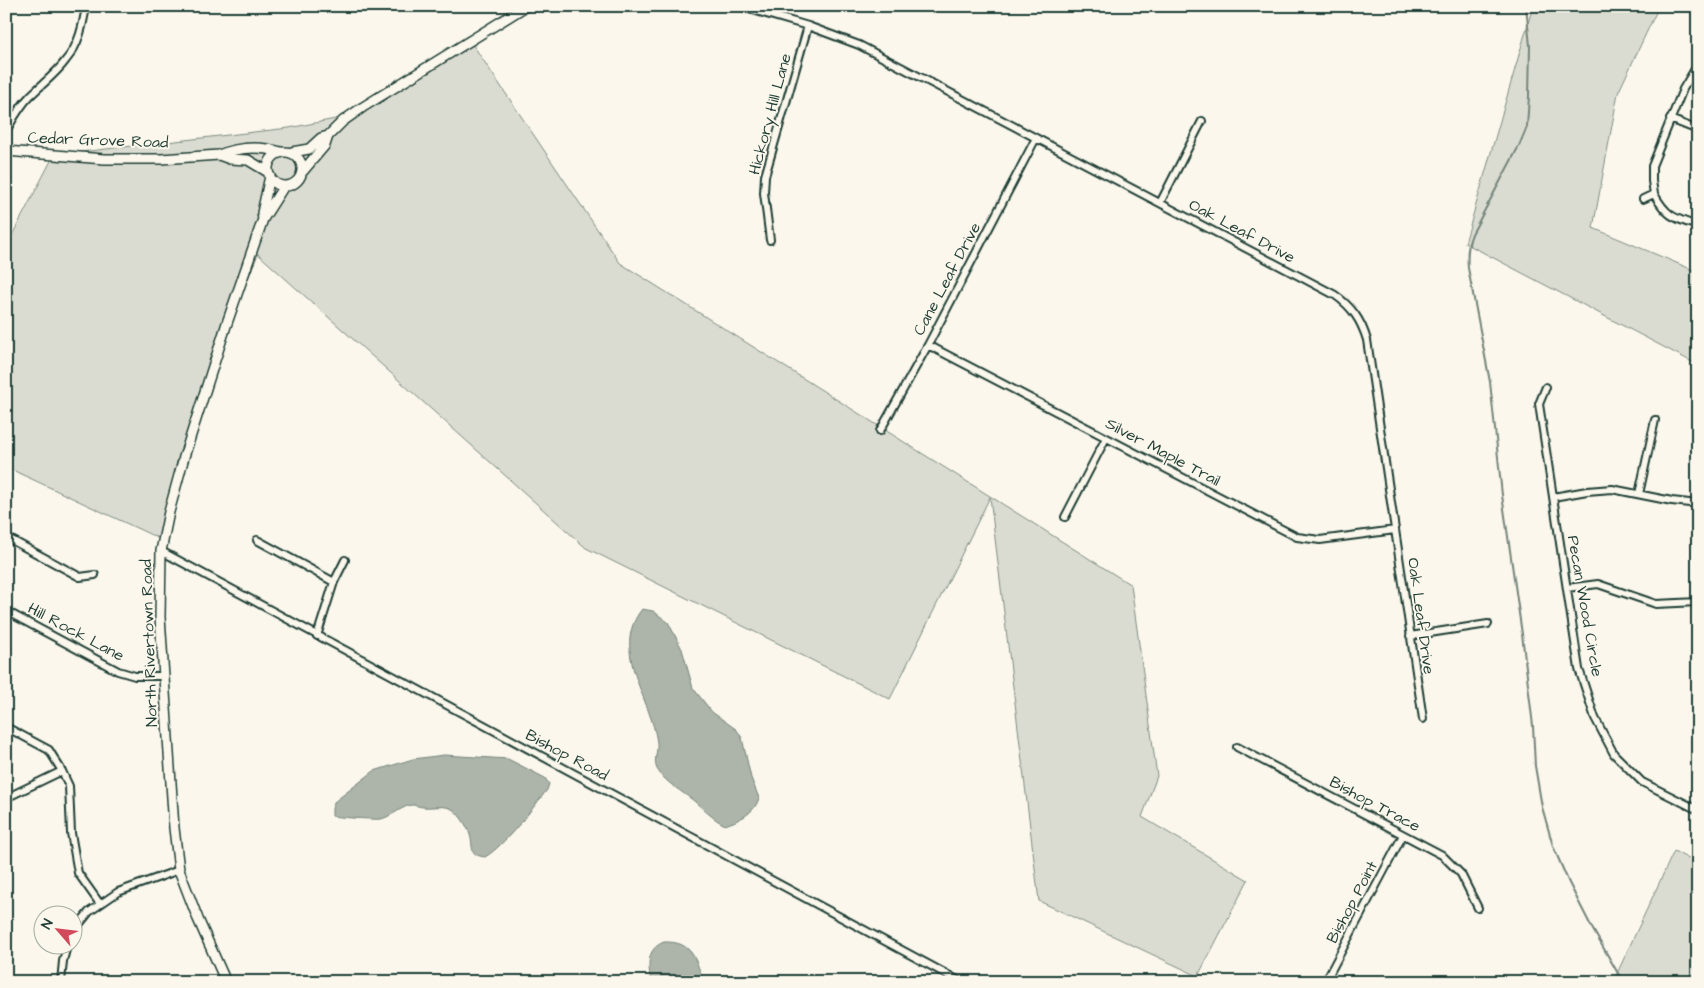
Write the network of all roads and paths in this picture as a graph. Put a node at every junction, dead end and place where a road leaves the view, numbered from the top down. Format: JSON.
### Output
{"nodes":[{"id":1,"x":86,"y":6,"type":"edge"},
{"id":2,"x":526,"y":6,"type":"edge"},
{"id":3,"x":739,"y":6,"type":"edge"},
{"id":4,"x":808,"y":26,"type":"junction"},
{"id":5,"x":1698,"y":64,"type":"edge"},
{"id":6,"x":1670,"y":119,"type":"junction"},
{"id":7,"x":1202,"y":121,"type":"dead end"},
{"id":8,"x":1698,"y":130,"type":"edge"},
{"id":9,"x":6,"y":131,"type":"edge"},
{"id":10,"x":328,"y":136,"type":"junction"},
{"id":11,"x":1036,"y":138,"type":"junction"},
{"id":12,"x":6,"y":151,"type":"edge"},
{"id":13,"x":281,"y":152,"type":"junction"},
{"id":14,"x":292,"y":152,"type":"junction"},
{"id":15,"x":219,"y":156,"type":"junction"},
{"id":16,"x":303,"y":170,"type":"junction"},
{"id":17,"x":269,"y":174,"type":"junction"},
{"id":18,"x":284,"y":186,"type":"junction"},
{"id":19,"x":1654,"y":194,"type":"junction"},
{"id":20,"x":1643,"y":200,"type":"dead end"},
{"id":21,"x":1160,"y":203,"type":"junction"},
{"id":22,"x":263,"y":219,"type":"junction"},
{"id":23,"x":1698,"y":226,"type":"edge"},
{"id":24,"x":770,"y":240,"type":"dead end"},
{"id":25,"x":928,"y":345,"type":"junction"},
{"id":26,"x":1546,"y":387,"type":"dead end"},
{"id":27,"x":1655,"y":420,"type":"dead end"},
{"id":28,"x":880,"y":431,"type":"dead end"},
{"id":29,"x":1106,"y":438,"type":"junction"},
{"id":30,"x":1639,"y":494,"type":"junction"},
{"id":31,"x":1553,"y":497,"type":"junction"},
{"id":32,"x":1698,"y":504,"type":"edge"},
{"id":33,"x":1065,"y":517,"type":"dead end"},
{"id":34,"x":1395,"y":530,"type":"junction"},
{"id":35,"x":6,"y":537,"type":"edge"},
{"id":36,"x":257,"y":540,"type":"dead end"},
{"id":37,"x":161,"y":551,"type":"junction"},
{"id":38,"x":345,"y":560,"type":"dead end"},
{"id":39,"x":95,"y":575,"type":"dead end"},
{"id":40,"x":334,"y":582,"type":"junction"},
{"id":41,"x":1567,"y":588,"type":"junction"},
{"id":42,"x":1698,"y":602,"type":"edge"},
{"id":43,"x":6,"y":611,"type":"edge"},
{"id":44,"x":1488,"y":624,"type":"dead end"},
{"id":45,"x":317,"y":636,"type":"junction"},
{"id":46,"x":1410,"y":636,"type":"junction"},
{"id":47,"x":163,"y":676,"type":"junction"},
{"id":48,"x":1423,"y":719,"type":"dead end"},
{"id":49,"x":6,"y":727,"type":"edge"},
{"id":50,"x":1237,"y":747,"type":"dead end"},
{"id":51,"x":62,"y":771,"type":"junction"},
{"id":52,"x":6,"y":798,"type":"edge"},
{"id":53,"x":1698,"y":810,"type":"edge"},
{"id":54,"x":1403,"y":835,"type":"junction"},
{"id":55,"x":179,"y":870,"type":"junction"},
{"id":56,"x":100,"y":904,"type":"junction"},
{"id":57,"x":1478,"y":908,"type":"dead end"},
{"id":58,"x":82,"y":921,"type":"edge"},
{"id":59,"x":64,"y":956,"type":"edge"},
{"id":60,"x":60,"y":982,"type":"edge"},
{"id":61,"x":226,"y":982,"type":"edge"},
{"id":62,"x":961,"y":982,"type":"edge"},
{"id":63,"x":1325,"y":982,"type":"edge"}],
"edges":[{"from":1,"to":9,"type":"street"},
{"from":2,"to":10,"type":"street"},
{"from":3,"to":4,"type":"street","name":"Oak Leaf Drive"},
{"from":4,"to":11,"type":"street","name":"Oak Leaf Drive"},
{"from":4,"to":24,"type":"street","name":"Hickory Hill Lane"},
{"from":5,"to":6,"type":"street"},
{"from":6,"to":8,"type":"street"},
{"from":6,"to":19,"type":"street"},
{"from":7,"to":21,"type":"street"},
{"from":10,"to":14,"type":"street"},
{"from":10,"to":16,"type":"street"},
{"from":11,"to":21,"type":"street","name":"Oak Leaf Drive"},
{"from":11,"to":25,"type":"street","name":"Cane Leaf Drive"},
{"from":12,"to":15,"type":"street","name":"Cedar Grove Road"},
{"from":13,"to":14,"type":"street"},
{"from":13,"to":15,"type":"street","name":"Cedar Grove Road"},
{"from":13,"to":17,"type":"street"},
{"from":14,"to":16,"type":"street"},
{"from":15,"to":17,"type":"street","name":"Cedar Grove Road"},
{"from":16,"to":18,"type":"street"},
{"from":17,"to":18,"type":"street"},
{"from":17,"to":22,"type":"street","name":"North Rivertown Road"},
{"from":18,"to":22,"type":"street","name":"North Rivertown Road"},
{"from":19,"to":20,"type":"street"},
{"from":19,"to":23,"type":"street"},
{"from":21,"to":34,"type":"street","name":"Oak Leaf Drive"},
{"from":22,"to":37,"type":"street","name":"North Rivertown Road"},
{"from":25,"to":28,"type":"street","name":"Cane Leaf Drive"},
{"from":25,"to":29,"type":"street","name":"Silver Maple Trail"},
{"from":26,"to":31,"type":"street","name":"Pecan Wood Circle"},
{"from":27,"to":30,"type":"street"},
{"from":29,"to":33,"type":"street"},
{"from":29,"to":34,"type":"street","name":"Silver Maple Trail"},
{"from":30,"to":31,"type":"street"},
{"from":30,"to":32,"type":"street"},
{"from":31,"to":41,"type":"street","name":"Pecan Wood Circle"},
{"from":34,"to":46,"type":"street","name":"Oak Leaf Drive"},
{"from":35,"to":39,"type":"street"},
{"from":36,"to":40,"type":"street"},
{"from":37,"to":45,"type":"street","name":"Bishop Road"},
{"from":37,"to":47,"type":"street","name":"North Rivertown Road"},
{"from":38,"to":40,"type":"street"},
{"from":40,"to":45,"type":"street"},
{"from":41,"to":42,"type":"street"},
{"from":41,"to":53,"type":"street","name":"Pecan Wood Circle"},
{"from":43,"to":47,"type":"street","name":"Hill Rock Lane"},
{"from":44,"to":46,"type":"street"},
{"from":45,"to":62,"type":"street","name":"Bishop Road"},
{"from":46,"to":48,"type":"street","name":"Oak Leaf Drive"},
{"from":47,"to":55,"type":"street","name":"North Rivertown Road"},
{"from":49,"to":51,"type":"street"},
{"from":50,"to":54,"type":"street","name":"Bishop Trace"},
{"from":51,"to":52,"type":"street"},
{"from":51,"to":56,"type":"street"},
{"from":54,"to":57,"type":"street","name":"Bishop Trace"},
{"from":54,"to":63,"type":"street","name":"Bishop Point"},
{"from":55,"to":56,"type":"street"},
{"from":55,"to":61,"type":"street","name":"North Rivertown Road"},
{"from":56,"to":58,"type":"street"},
{"from":59,"to":60,"type":"street"}]}
